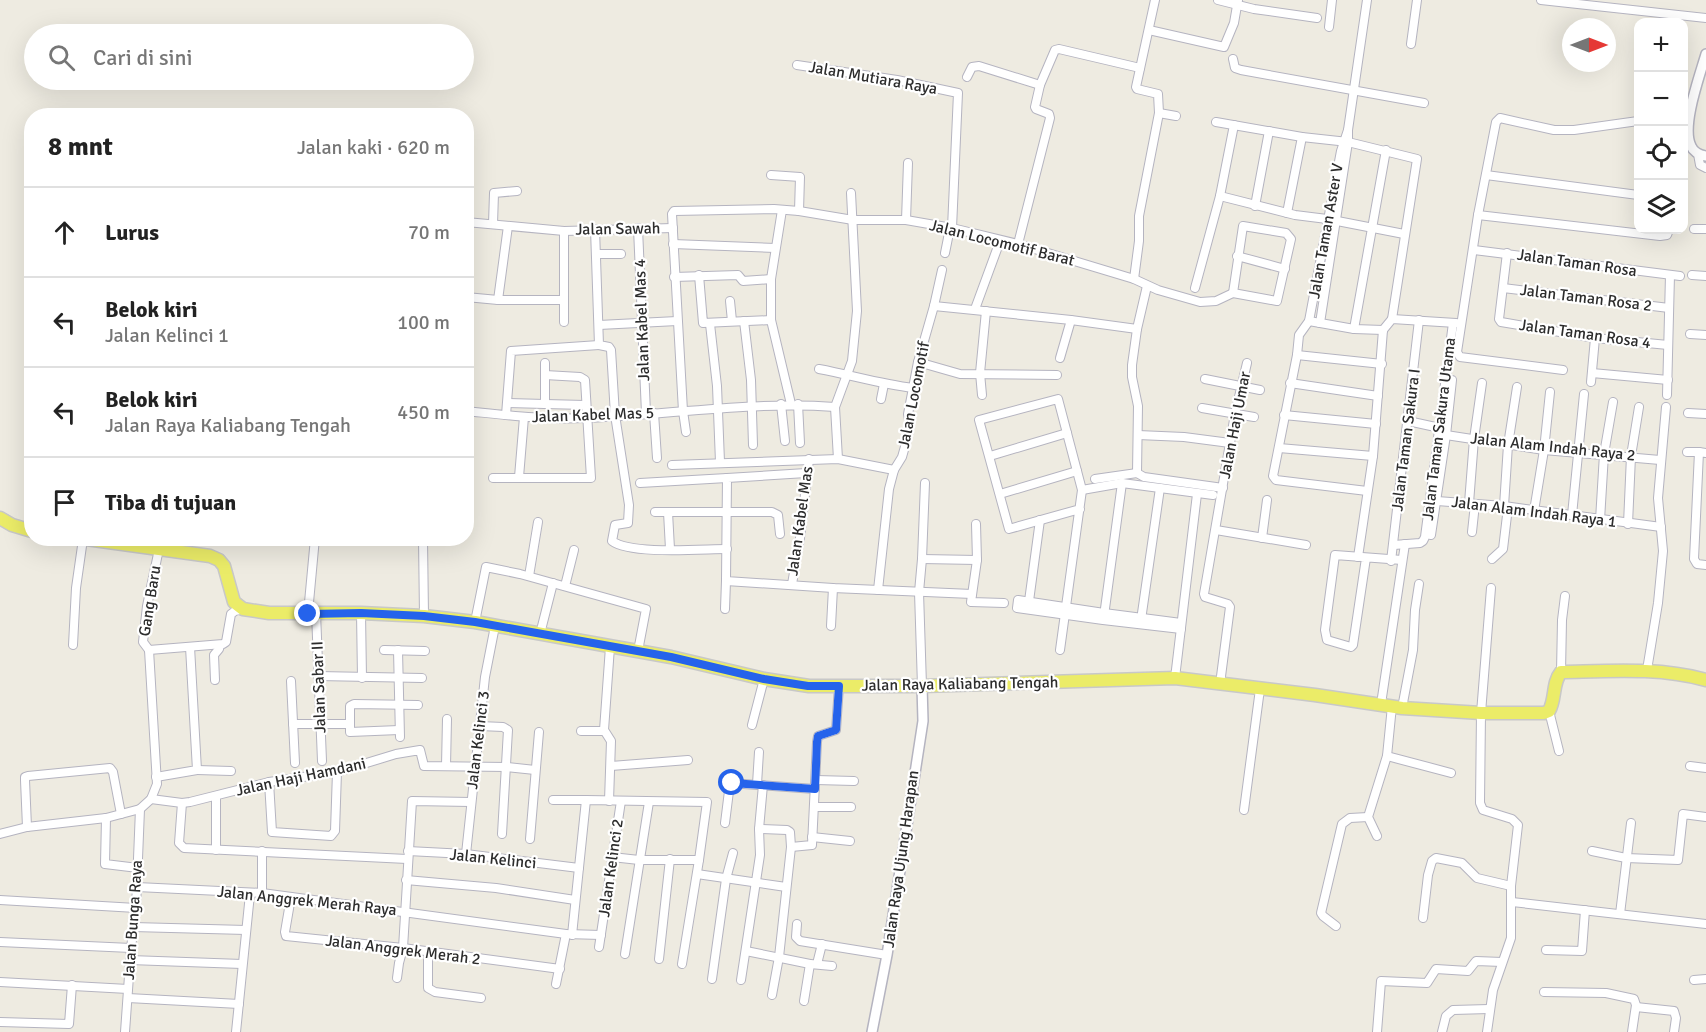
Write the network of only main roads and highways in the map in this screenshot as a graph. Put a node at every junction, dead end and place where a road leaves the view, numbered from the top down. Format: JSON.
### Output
{"nodes":[{"id":1,"x":0,"y":518,"type":"edge"},
{"id":2,"x":24,"y":529,"type":"edge"},
{"id":3,"x":136,"y":546,"type":"edge"},
{"id":4,"x":171,"y":546,"type":"edge"},
{"id":5,"x":178,"y":546,"type":"edge"},
{"id":6,"x":1706,"y":680,"type":"edge"}],
"edges":[{"from":1,"to":2,"type":"main road"},
{"from":3,"to":4,"type":"main road"},
{"from":5,"to":6,"type":"main road","name":"Jalan Raya Kaliabang Tengah"}]}
